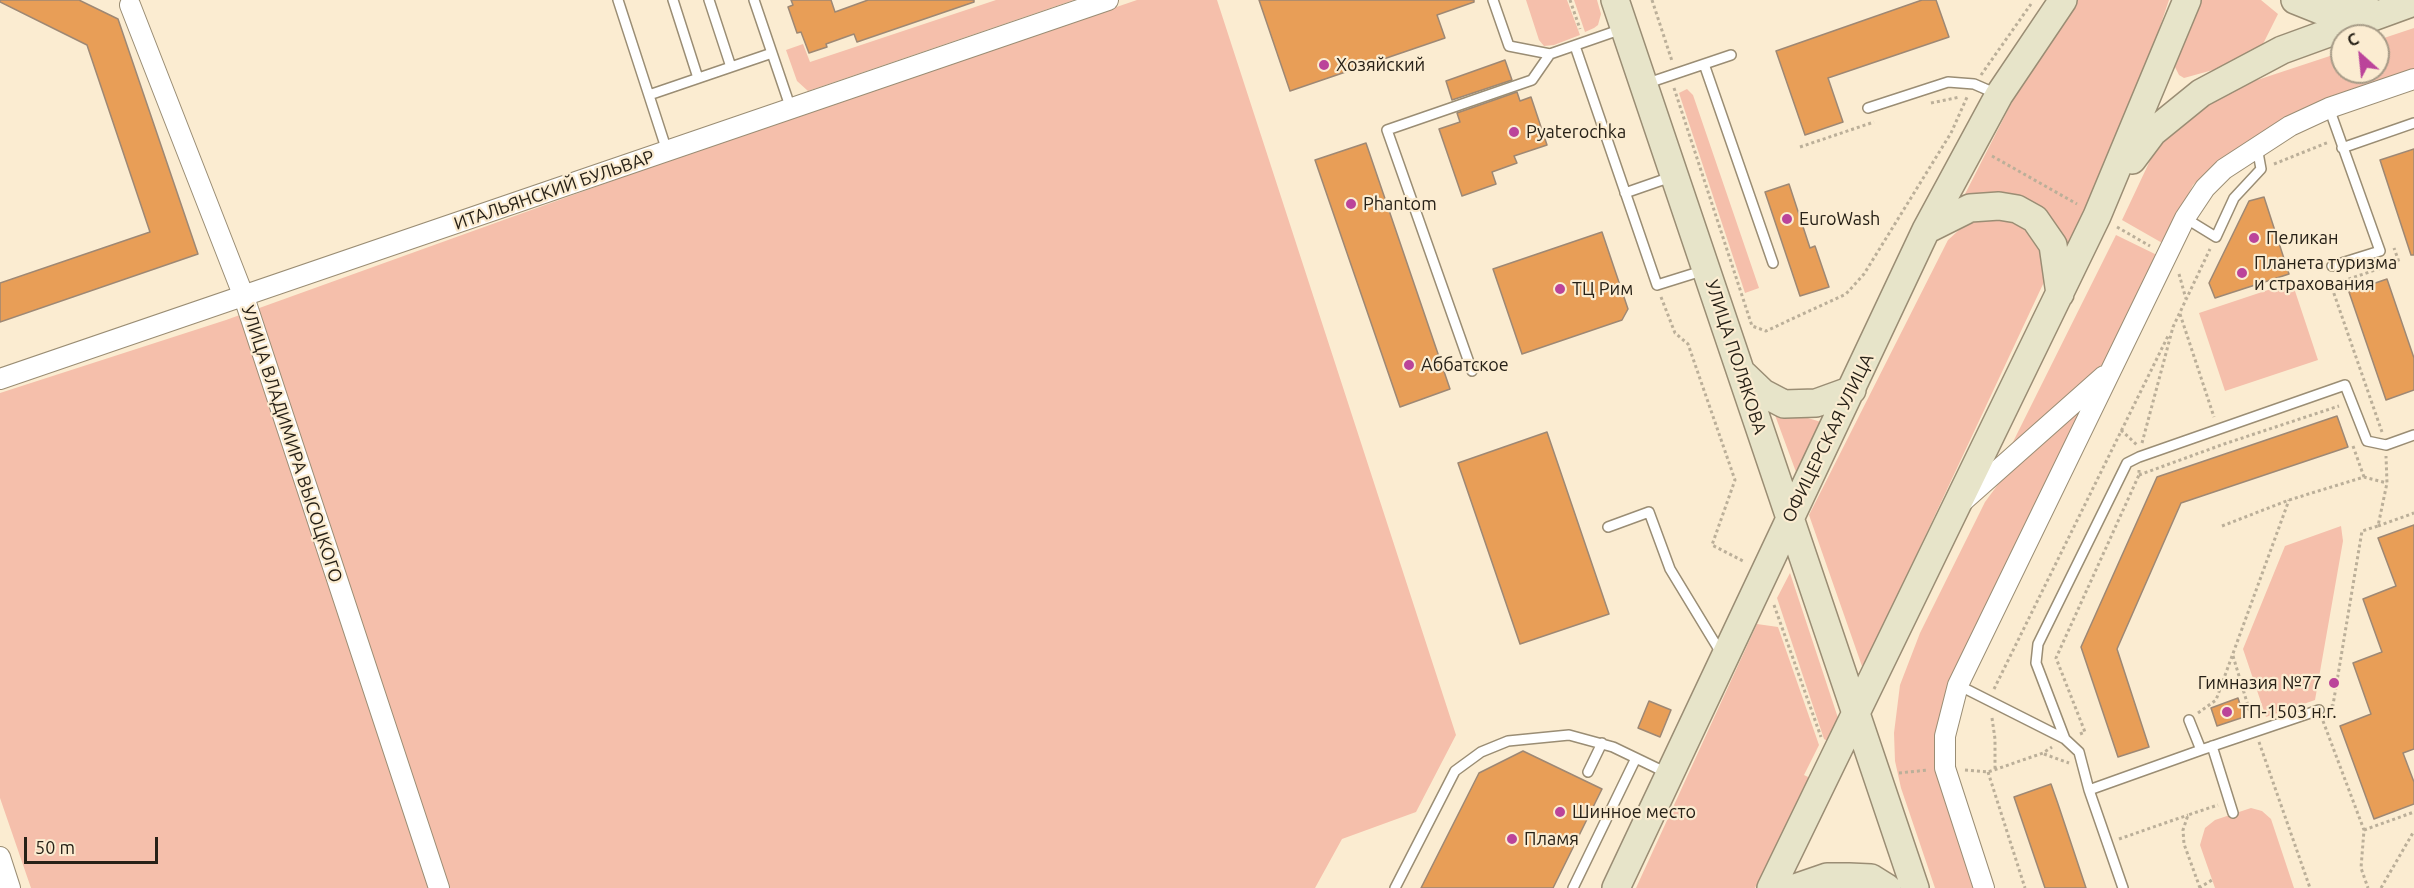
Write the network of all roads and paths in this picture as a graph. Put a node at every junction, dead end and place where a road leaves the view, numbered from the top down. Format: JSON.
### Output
{"nodes":[{"id":1,"x":618,"y":0,"type":"edge"},
{"id":2,"x":673,"y":0,"type":"edge"},
{"id":3,"x":709,"y":0,"type":"edge"},
{"id":4,"x":754,"y":0,"type":"edge"},
{"id":5,"x":1493,"y":0,"type":"edge"},
{"id":6,"x":1570,"y":0,"type":"edge"},
{"id":7,"x":1615,"y":0,"type":"edge"},
{"id":8,"x":1652,"y":0,"type":"edge"},
{"id":9,"x":2034,"y":0,"type":"edge"},
{"id":10,"x":2063,"y":0,"type":"edge"},
{"id":11,"x":2187,"y":0,"type":"edge"},
{"id":12,"x":2295,"y":0,"type":"edge"},
{"id":13,"x":1098,"y":2,"type":"edge"},
{"id":14,"x":2414,"y":2,"type":"edge"},
{"id":15,"x":130,"y":5,"type":"dead end"},
{"id":16,"x":2385,"y":12,"type":"junction"},
{"id":17,"x":1625,"y":28,"type":"junction"},
{"id":18,"x":1580,"y":44,"type":"junction"},
{"id":19,"x":772,"y":53,"type":"junction"},
{"id":20,"x":1550,"y":54,"type":"junction"},
{"id":21,"x":1731,"y":55,"type":"dead end"},
{"id":22,"x":1704,"y":64,"type":"junction"},
{"id":23,"x":731,"y":67,"type":"junction"},
{"id":24,"x":1670,"y":75,"type":"junction"},
{"id":25,"x":698,"y":78,"type":"junction"},
{"id":26,"x":2414,"y":79,"type":"edge"},
{"id":27,"x":1974,"y":84,"type":"junction"},
{"id":28,"x":1643,"y":85,"type":"junction"},
{"id":29,"x":649,"y":95,"type":"junction"},
{"id":30,"x":1999,"y":95,"type":"junction"},
{"id":31,"x":1968,"y":96,"type":"junction"},
{"id":32,"x":1926,"y":104,"type":"dead end"},
{"id":33,"x":1868,"y":108,"type":"dead end"},
{"id":34,"x":2329,"y":108,"type":"junction"},
{"id":35,"x":791,"y":109,"type":"junction"},
{"id":36,"x":1884,"y":118,"type":"dead end"},
{"id":37,"x":2414,"y":123,"type":"edge"},
{"id":38,"x":2339,"y":138,"type":"junction"},
{"id":39,"x":1800,"y":147,"type":"dead end"},
{"id":40,"x":2257,"y":147,"type":"junction"},
{"id":41,"x":2342,"y":148,"type":"junction"},
{"id":42,"x":667,"y":151,"type":"junction"},
{"id":43,"x":2261,"y":169,"type":"junction"},
{"id":44,"x":1675,"y":176,"type":"junction"},
{"id":45,"x":1625,"y":193,"type":"junction"},
{"id":46,"x":2107,"y":195,"type":"junction"},
{"id":47,"x":2185,"y":219,"type":"junction"},
{"id":48,"x":1926,"y":230,"type":"junction"},
{"id":49,"x":2216,"y":237,"type":"junction"},
{"id":50,"x":2391,"y":240,"type":"dead end"},
{"id":51,"x":1773,"y":263,"type":"dead end"},
{"id":52,"x":2332,"y":266,"type":"dead end"},
{"id":53,"x":1706,"y":269,"type":"junction"},
{"id":54,"x":1657,"y":285,"type":"junction"},
{"id":55,"x":2060,"y":294,"type":"junction"},
{"id":56,"x":244,"y":297,"type":"junction"},
{"id":57,"x":2180,"y":314,"type":"junction"},
{"id":58,"x":2173,"y":327,"type":"junction"},
{"id":59,"x":2110,"y":370,"type":"junction"},
{"id":60,"x":1472,"y":371,"type":"dead end"},
{"id":61,"x":1741,"y":371,"type":"junction"},
{"id":62,"x":0,"y":379,"type":"edge"},
{"id":63,"x":1852,"y":390,"type":"junction"},
{"id":64,"x":2340,"y":406,"type":"dead end"},
{"id":65,"x":2218,"y":429,"type":"junction"},
{"id":66,"x":2121,"y":430,"type":"junction"},
{"id":67,"x":2414,"y":435,"type":"edge"},
{"id":68,"x":2350,"y":436,"type":"dead end"},
{"id":69,"x":2224,"y":444,"type":"junction"},
{"id":70,"x":2386,"y":445,"type":"junction"},
{"id":71,"x":2139,"y":457,"type":"junction"},
{"id":72,"x":2139,"y":475,"type":"junction"},
{"id":73,"x":2364,"y":477,"type":"junction"},
{"id":74,"x":2387,"y":483,"type":"junction"},
{"id":75,"x":2289,"y":500,"type":"junction"},
{"id":76,"x":1956,"y":508,"type":"junction"},
{"id":77,"x":2414,"y":513,"type":"edge"},
{"id":78,"x":1789,"y":519,"type":"junction"},
{"id":79,"x":1608,"y":526,"type":"dead end"},
{"id":80,"x":2222,"y":526,"type":"dead end"},
{"id":81,"x":2378,"y":526,"type":"junction"},
{"id":82,"x":1712,"y":545,"type":"dead end"},
{"id":83,"x":2232,"y":656,"type":"junction"},
{"id":84,"x":1724,"y":658,"type":"junction"},
{"id":85,"x":1959,"y":685,"type":"junction"},
{"id":86,"x":1989,"y":700,"type":"junction"},
{"id":87,"x":2319,"y":710,"type":"junction"},
{"id":88,"x":1856,"y":715,"type":"junction"},
{"id":89,"x":2189,"y":720,"type":"joint"},
{"id":90,"x":2255,"y":730,"type":"junction"},
{"id":91,"x":2065,"y":739,"type":"junction"},
{"id":92,"x":1602,"y":743,"type":"junction"},
{"id":93,"x":2212,"y":746,"type":"junction"},
{"id":94,"x":2200,"y":750,"type":"junction"},
{"id":95,"x":1636,"y":758,"type":"junction"},
{"id":96,"x":1995,"y":770,"type":"junction"},
{"id":97,"x":1588,"y":772,"type":"dead end"},
{"id":98,"x":1669,"y":774,"type":"junction"},
{"id":99,"x":2089,"y":790,"type":"junction"},
{"id":100,"x":2229,"y":802,"type":"junction"},
{"id":101,"x":2414,"y":812,"type":"edge"},
{"id":102,"x":2233,"y":813,"type":"dead end"},
{"id":103,"x":2188,"y":815,"type":"junction"},
{"id":104,"x":2364,"y":830,"type":"junction"},
{"id":105,"x":2414,"y":831,"type":"edge"},
{"id":106,"x":2108,"y":843,"type":"junction"},
{"id":107,"x":0,"y":857,"type":"edge"},
{"id":108,"x":2212,"y":880,"type":"dead end"},
{"id":109,"x":10,"y":888,"type":"edge"},
{"id":110,"x":439,"y":888,"type":"edge"},
{"id":111,"x":1395,"y":888,"type":"edge"},
{"id":112,"x":1573,"y":888,"type":"edge"},
{"id":113,"x":1616,"y":888,"type":"edge"},
{"id":114,"x":1772,"y":888,"type":"edge"},
{"id":115,"x":1795,"y":888,"type":"edge"},
{"id":116,"x":1887,"y":888,"type":"edge"},
{"id":117,"x":1915,"y":888,"type":"edge"},
{"id":118,"x":1984,"y":888,"type":"edge"},
{"id":119,"x":2025,"y":888,"type":"edge"},
{"id":120,"x":2123,"y":888,"type":"edge"},
{"id":121,"x":2199,"y":888,"type":"edge"},
{"id":122,"x":2310,"y":888,"type":"edge"},
{"id":123,"x":2368,"y":888,"type":"edge"},
{"id":124,"x":2381,"y":888,"type":"edge"}],
"edges":[{"from":1,"to":29,"type":"lane"},
{"from":2,"to":25,"type":"lane"},
{"from":3,"to":23,"type":"lane"},
{"from":4,"to":19,"type":"lane"},
{"from":5,"to":20,"type":"lane"},
{"from":6,"to":18,"type":"path"},
{"from":7,"to":17,"type":"main road","name":"УЛИЦА ПОЛЯКОВА"},
{"from":8,"to":24,"type":"path"},
{"from":9,"to":27,"type":"path"},
{"from":10,"to":30,"type":"main road","name":"ОФИЦЕРСКАЯ УЛИЦА"},
{"from":11,"to":46,"type":"main road"},
{"from":12,"to":16,"type":"main road"},
{"from":13,"to":35,"type":"street","name":"ИТАЛЬЯНСКИЙ БУЛЬВАР"},
{"from":14,"to":16,"type":"main road"},
{"from":15,"to":56,"type":"street","name":"УЛИЦА ВЛАДИМИРА ВЫСОЦКОГО"},
{"from":16,"to":46,"type":"main road"},
{"from":17,"to":18,"type":"lane"},
{"from":17,"to":28,"type":"main road","name":"УЛИЦА ПОЛЯКОВА"},
{"from":18,"to":20,"type":"lane"},
{"from":18,"to":45,"type":"lane"},
{"from":19,"to":23,"type":"lane"},
{"from":19,"to":35,"type":"lane"},
{"from":20,"to":60,"type":"lane"},
{"from":21,"to":22,"type":"lane"},
{"from":22,"to":24,"type":"lane"},
{"from":22,"to":51,"type":"lane"},
{"from":23,"to":25,"type":"lane"},
{"from":24,"to":28,"type":"lane"},
{"from":24,"to":31,"type":"path"},
{"from":25,"to":29,"type":"lane"},
{"from":26,"to":34,"type":"street"},
{"from":27,"to":30,"type":"lane"},
{"from":27,"to":31,"type":"path"},
{"from":27,"to":33,"type":"lane"},
{"from":28,"to":44,"type":"main road","name":"УЛИЦА ПОЛЯКОВА"},
{"from":29,"to":42,"type":"lane"},
{"from":30,"to":48,"type":"main road","name":"ОФИЦЕРСКАЯ УЛИЦА"},
{"from":31,"to":32,"type":"path"},
{"from":34,"to":38,"type":"lane"},
{"from":34,"to":40,"type":"street"},
{"from":35,"to":42,"type":"street","name":"ИТАЛЬЯНСКИЙ БУЛЬВАР"},
{"from":36,"to":39,"type":"path"},
{"from":37,"to":41,"type":"lane"},
{"from":38,"to":41,"type":"lane"},
{"from":38,"to":43,"type":"path"},
{"from":40,"to":43,"type":"lane"},
{"from":40,"to":47,"type":"street"},
{"from":41,"to":52,"type":"lane"},
{"from":42,"to":56,"type":"street","name":"ИТАЛЬЯНСКИЙ БУЛЬВАР"},
{"from":43,"to":49,"type":"lane"},
{"from":44,"to":45,"type":"lane"},
{"from":44,"to":53,"type":"main road","name":"УЛИЦА ПОЛЯКОВА"},
{"from":45,"to":54,"type":"lane"},
{"from":46,"to":55,"type":"main road"},
{"from":47,"to":49,"type":"lane"},
{"from":47,"to":59,"type":"street"},
{"from":48,"to":55,"type":"main road"},
{"from":48,"to":63,"type":"main road","name":"ОФИЦЕРСКАЯ УЛИЦА"},
{"from":49,"to":57,"type":"path"},
{"from":50,"to":70,"type":"path"},
{"from":53,"to":54,"type":"lane"},
{"from":53,"to":61,"type":"main road","name":"УЛИЦА ПОЛЯКОВА"},
{"from":54,"to":82,"type":"path"},
{"from":55,"to":76,"type":"main road"},
{"from":56,"to":62,"type":"street","name":"ИТАЛЬЯНСКИЙ БУЛЬВАР"},
{"from":56,"to":110,"type":"street","name":"УЛИЦА ВЛАДИМИРА ВЫСОЦКОГО"},
{"from":57,"to":58,"type":"path"},
{"from":57,"to":65,"type":"path"},
{"from":58,"to":66,"type":"path"},
{"from":58,"to":66,"type":"path"},
{"from":59,"to":76,"type":"street"},
{"from":59,"to":85,"type":"street"},
{"from":61,"to":63,"type":"main road"},
{"from":61,"to":78,"type":"main road","name":"УЛИЦА ПОЛЯКОВА"},
{"from":63,"to":78,"type":"main road","name":"ОФИЦЕРСКАЯ УЛИЦА"},
{"from":64,"to":69,"type":"path"},
{"from":65,"to":69,"type":"path"},
{"from":65,"to":70,"type":"lane"},
{"from":65,"to":71,"type":"lane"},
{"from":66,"to":86,"type":"path"},
{"from":67,"to":70,"type":"lane"},
{"from":68,"to":73,"type":"path"},
{"from":69,"to":72,"type":"path"},
{"from":70,"to":74,"type":"path"},
{"from":71,"to":72,"type":"path"},
{"from":71,"to":91,"type":"lane"},
{"from":72,"to":91,"type":"path"},
{"from":73,"to":74,"type":"path"},
{"from":73,"to":75,"type":"path"},
{"from":74,"to":81,"type":"path"},
{"from":75,"to":80,"type":"path"},
{"from":75,"to":83,"type":"path"},
{"from":76,"to":88,"type":"main road"},
{"from":77,"to":81,"type":"path"},
{"from":78,"to":84,"type":"main road","name":"ОФИЦЕРСКАЯ УЛИЦА"},
{"from":78,"to":88,"type":"main road","name":"УЛИЦА ПОЛЯКОВА"},
{"from":79,"to":84,"type":"lane"},
{"from":81,"to":87,"type":"path"},
{"from":83,"to":89,"type":"path"},
{"from":83,"to":90,"type":"path"},
{"from":84,"to":98,"type":"main road","name":"ОФИЦЕРСКАЯ УЛИЦА"},
{"from":85,"to":86,"type":"lane"},
{"from":85,"to":118,"type":"street"},
{"from":86,"to":91,"type":"lane"},
{"from":86,"to":96,"type":"path"},
{"from":87,"to":90,"type":"lane"},
{"from":87,"to":104,"type":"path"},
{"from":88,"to":114,"type":"main road"},
{"from":88,"to":117,"type":"main road","name":"УЛИЦА ПОЛЯКОВА"},
{"from":89,"to":94,"type":"lane"},
{"from":90,"to":93,"type":"lane"},
{"from":90,"to":122,"type":"path"},
{"from":91,"to":96,"type":"path"},
{"from":91,"to":99,"type":"lane"},
{"from":92,"to":95,"type":"lane"},
{"from":92,"to":97,"type":"lane"},
{"from":92,"to":111,"type":"lane"},
{"from":93,"to":94,"type":"lane"},
{"from":93,"to":100,"type":"lane"},
{"from":94,"to":99,"type":"lane"},
{"from":95,"to":98,"type":"lane"},
{"from":95,"to":112,"type":"lane"},
{"from":96,"to":119,"type":"path"},
{"from":98,"to":113,"type":"main road","name":"ОФИЦЕРСКАЯ УЛИЦА"},
{"from":99,"to":106,"type":"lane"},
{"from":100,"to":102,"type":"lane"},
{"from":100,"to":103,"type":"path"},
{"from":101,"to":104,"type":"path"},
{"from":103,"to":106,"type":"path"},
{"from":103,"to":121,"type":"path"},
{"from":104,"to":123,"type":"path"},
{"from":105,"to":124,"type":"path"},
{"from":106,"to":120,"type":"lane"},
{"from":107,"to":109,"type":"street"},
{"from":108,"to":121,"type":"path"},
{"from":115,"to":116,"type":"main road"}]}
